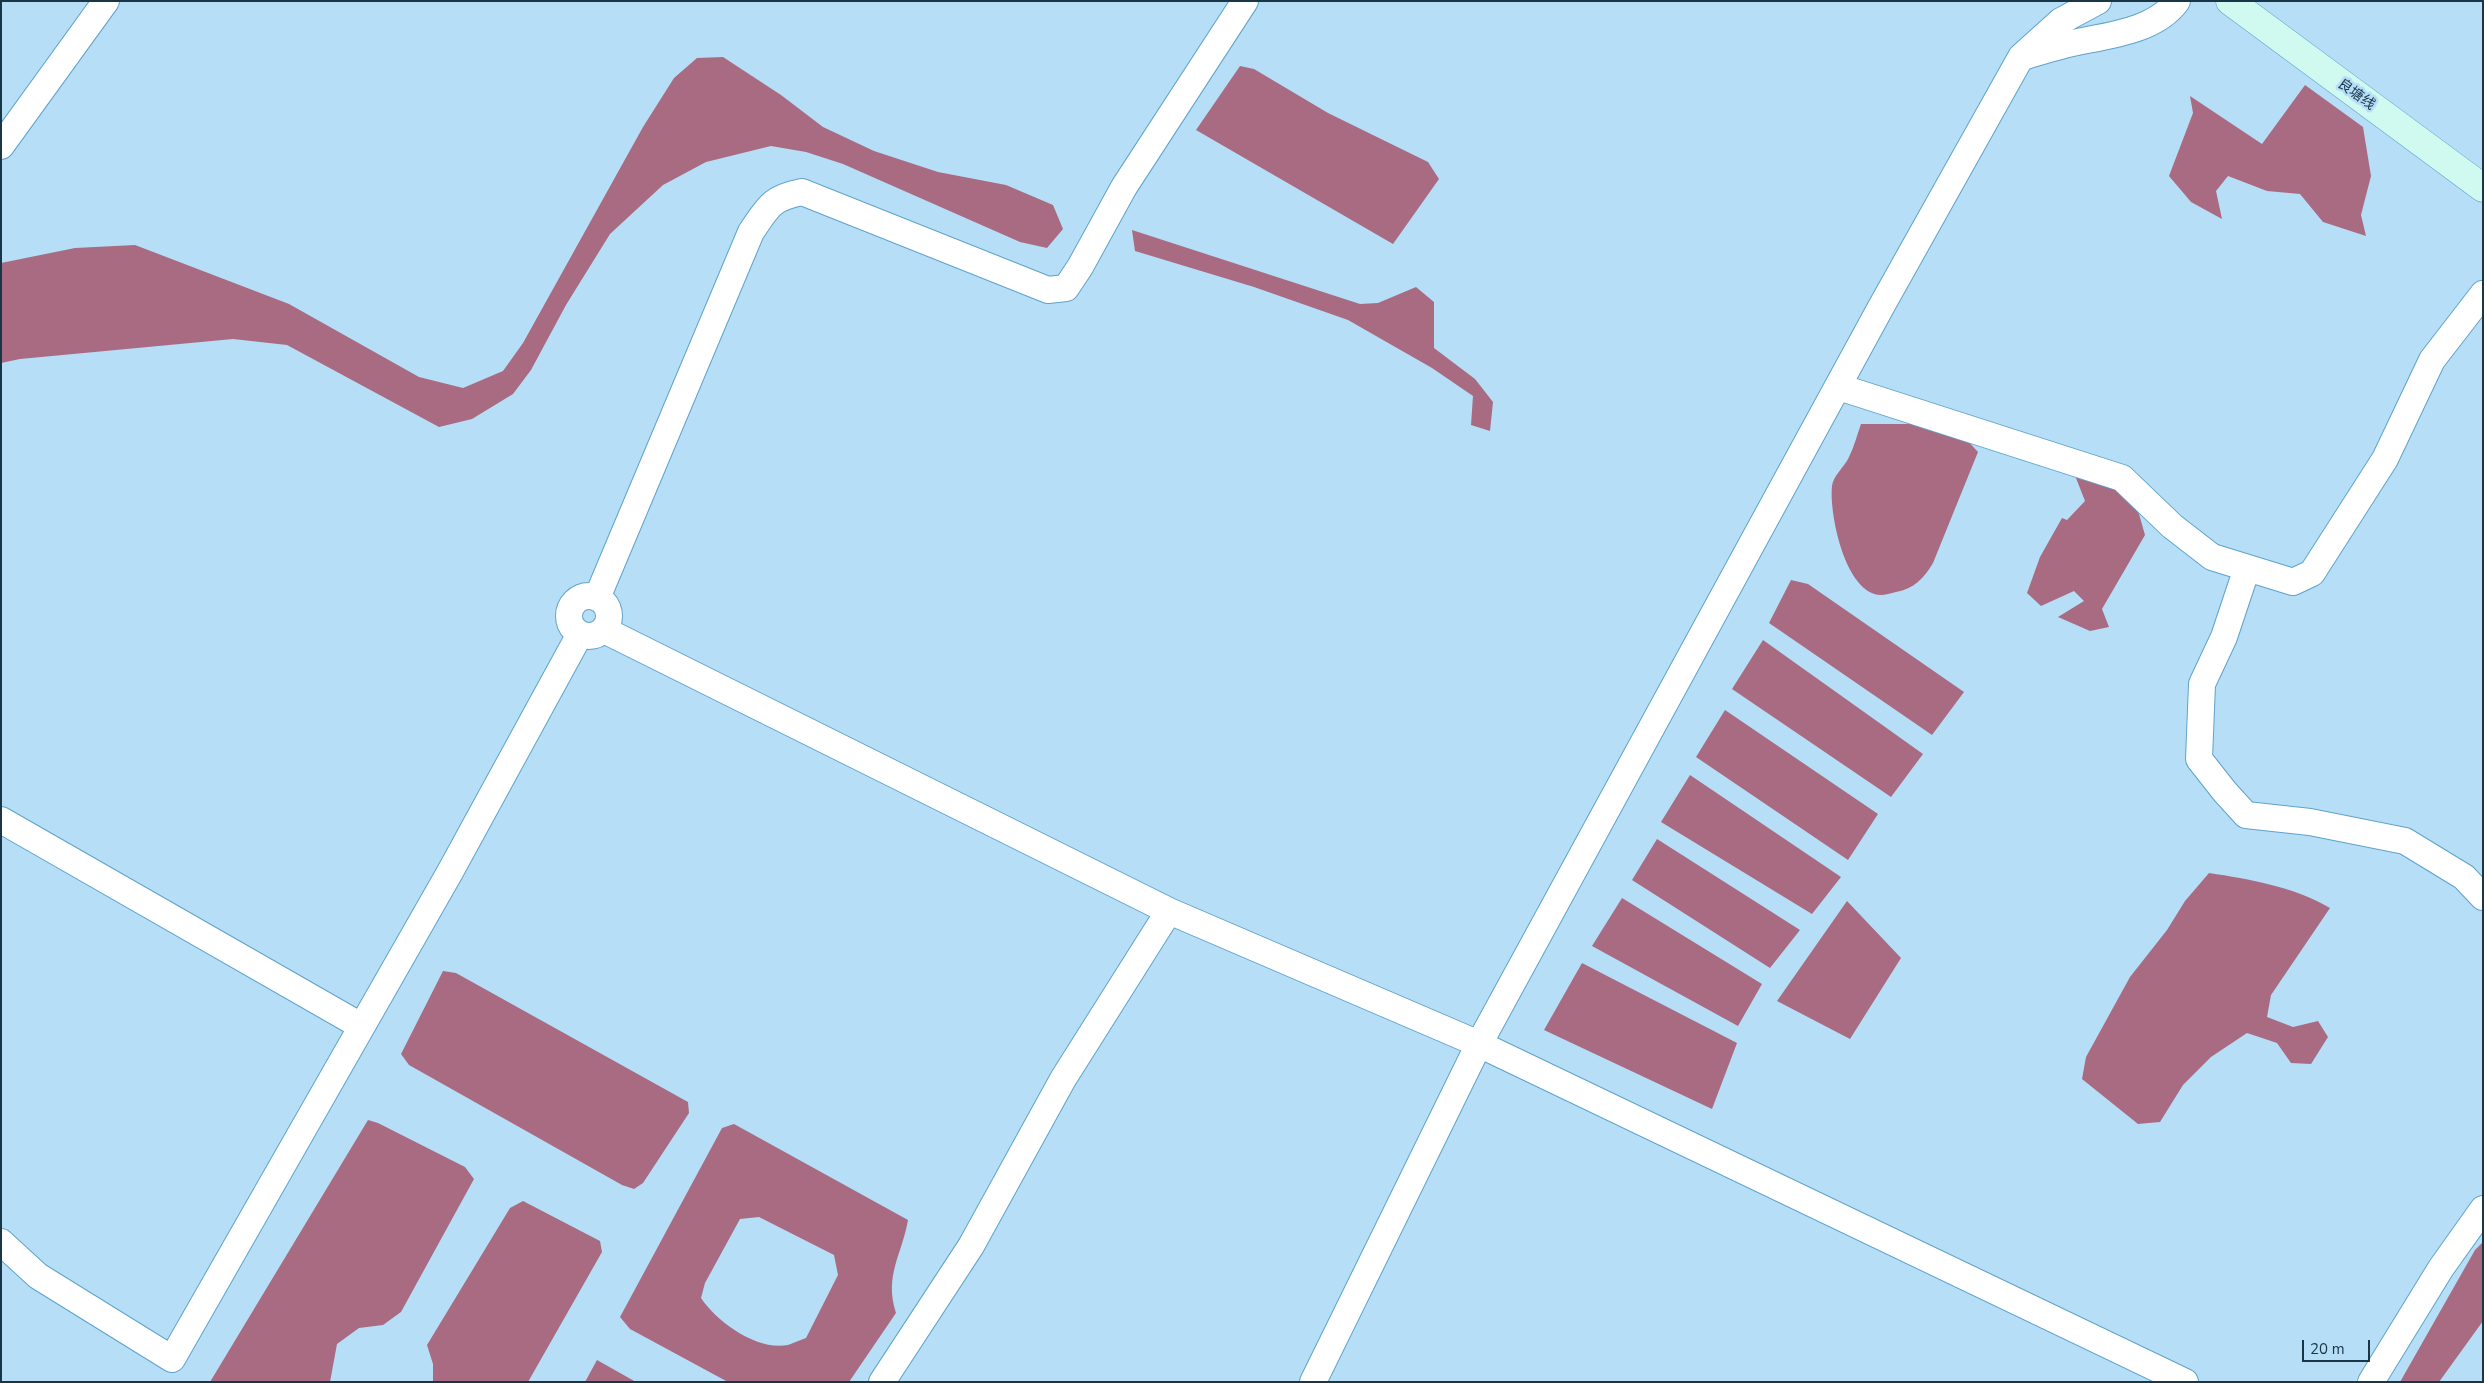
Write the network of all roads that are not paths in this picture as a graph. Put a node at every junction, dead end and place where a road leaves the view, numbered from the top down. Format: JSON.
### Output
{"nodes":[{"id":1,"x":106,"y":1,"type":"edge"},
{"id":2,"x":1245,"y":1,"type":"edge"},
{"id":3,"x":2098,"y":1,"type":"edge"},
{"id":4,"x":2177,"y":1,"type":"edge"},
{"id":5,"x":2230,"y":1,"type":"edge"},
{"id":6,"x":2021,"y":57,"type":"junction"},
{"id":7,"x":1,"y":146,"type":"edge"},
{"id":8,"x":2483,"y":188,"type":"edge"},
{"id":9,"x":2483,"y":294,"type":"edge"},
{"id":10,"x":1839,"y":387,"type":"junction"},
{"id":11,"x":2247,"y":568,"type":"junction"},
{"id":12,"x":597,"y":598,"type":"junction"},
{"id":13,"x":592,"y":632,"type":"junction"},
{"id":14,"x":1,"y":820,"type":"edge"},
{"id":15,"x":2483,"y":897,"type":"edge"},
{"id":16,"x":1169,"y":911,"type":"junction"},
{"id":17,"x":361,"y":1026,"type":"junction"},
{"id":18,"x":1479,"y":1044,"type":"junction"},
{"id":19,"x":2483,"y":1209,"type":"edge"},
{"id":20,"x":1,"y":1242,"type":"edge"},
{"id":21,"x":882,"y":1382,"type":"edge"},
{"id":22,"x":1313,"y":1382,"type":"edge"},
{"id":23,"x":2185,"y":1382,"type":"edge"},
{"id":24,"x":2371,"y":1382,"type":"edge"}],
"edges":[{"from":1,"to":7,"type":"street"},
{"from":2,"to":12,"type":"street"},
{"from":3,"to":6,"type":"street"},
{"from":4,"to":6,"type":"street"},
{"from":5,"to":8,"type":"street","name":"良塘线"},
{"from":6,"to":10,"type":"street"},
{"from":9,"to":11,"type":"street"},
{"from":10,"to":11,"type":"street"},
{"from":10,"to":18,"type":"street"},
{"from":11,"to":15,"type":"street"},
{"from":12,"to":13,"type":"street"},
{"from":12,"to":13,"type":"street"},
{"from":13,"to":16,"type":"street"},
{"from":13,"to":17,"type":"street"},
{"from":14,"to":17,"type":"street"},
{"from":16,"to":18,"type":"street"},
{"from":16,"to":21,"type":"street"},
{"from":17,"to":20,"type":"street"},
{"from":18,"to":22,"type":"street"},
{"from":18,"to":23,"type":"street"},
{"from":19,"to":24,"type":"street"}]}
